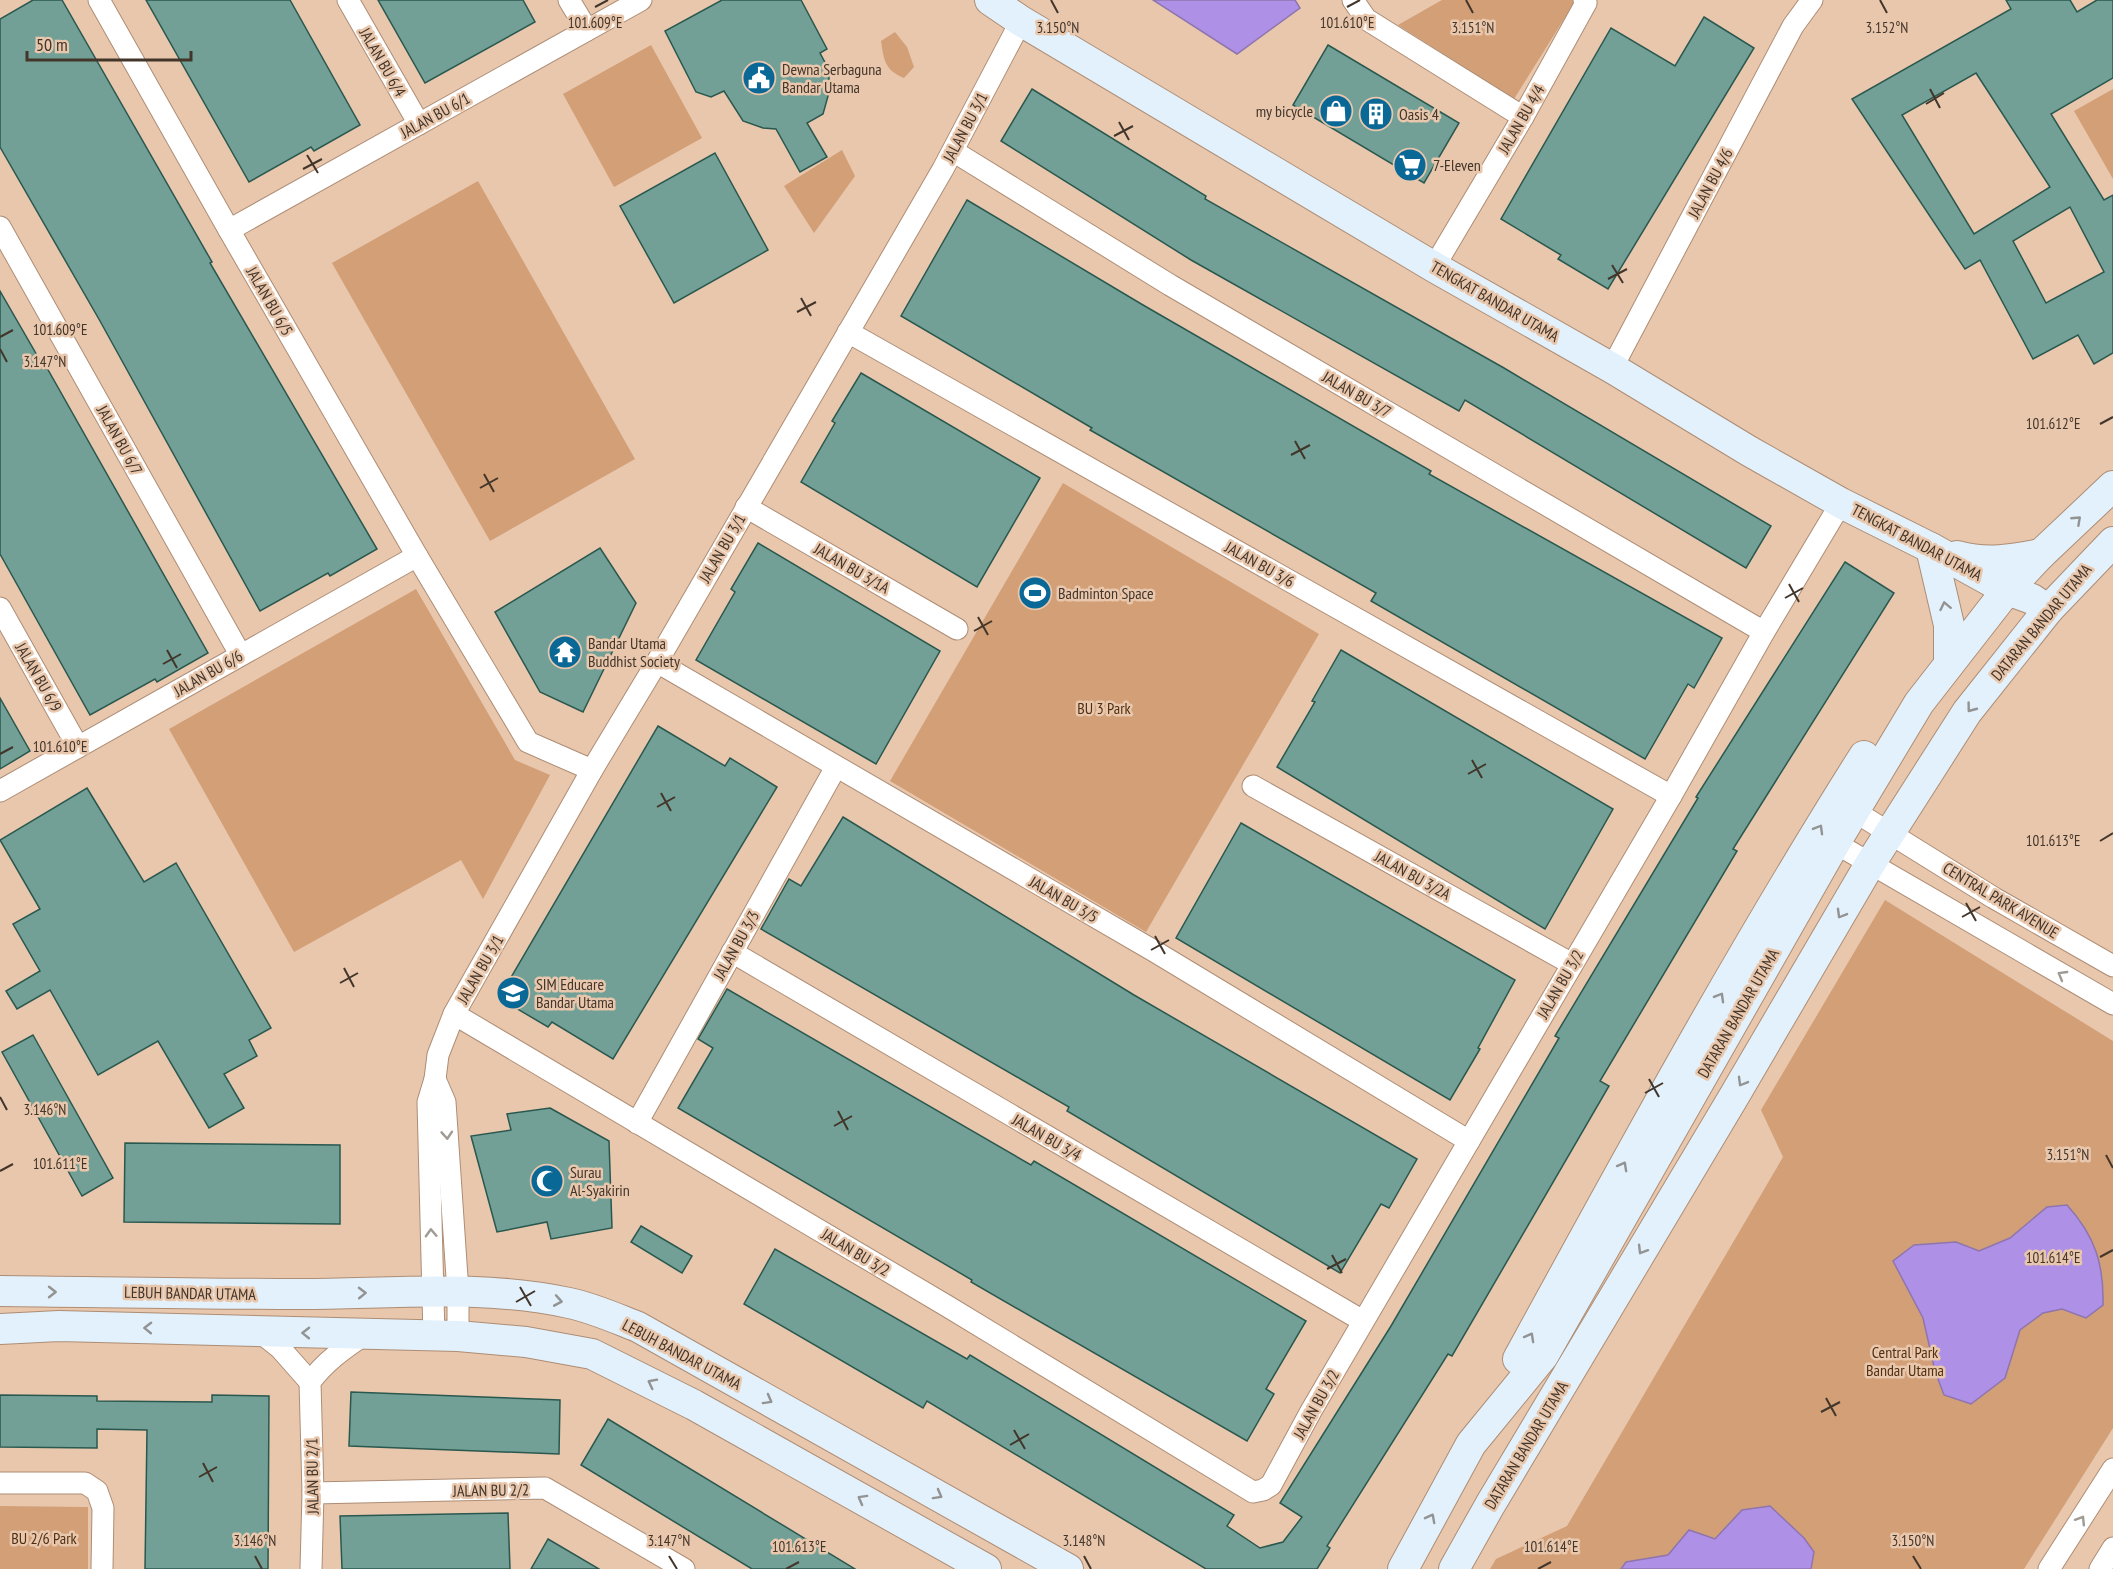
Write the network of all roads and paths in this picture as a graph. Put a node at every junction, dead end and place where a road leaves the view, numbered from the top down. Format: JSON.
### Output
{"nodes":[{"id":1,"x":99,"y":0,"type":"edge"},
{"id":2,"x":348,"y":0,"type":"edge"},
{"id":3,"x":569,"y":0,"type":"edge"},
{"id":4,"x":641,"y":0,"type":"edge"},
{"id":5,"x":990,"y":0,"type":"edge"},
{"id":6,"x":1353,"y":0,"type":"edge"},
{"id":7,"x":1584,"y":0,"type":"edge"},
{"id":8,"x":1812,"y":0,"type":"edge"},
{"id":9,"x":1021,"y":21,"type":"junction"},
{"id":10,"x":587,"y":30,"type":"junction"},
{"id":11,"x":1523,"y":117,"type":"junction"},
{"id":12,"x":418,"y":124,"type":"junction"},
{"id":13,"x":954,"y":151,"type":"junction"},
{"id":14,"x":0,"y":226,"type":"edge"},
{"id":15,"x":229,"y":230,"type":"junction"},
{"id":16,"x":1434,"y":267,"type":"junction"},
{"id":17,"x":848,"y":332,"type":"junction"},
{"id":18,"x":1612,"y":368,"type":"junction"},
{"id":19,"x":2113,"y":486,"type":"edge"},
{"id":20,"x":1841,"y":503,"type":"junction"},
{"id":21,"x":746,"y":507,"type":"junction"},
{"id":22,"x":2113,"y":542,"type":"edge"},
{"id":23,"x":1931,"y":548,"type":"junction"},
{"id":24,"x":2041,"y":554,"type":"junction"},
{"id":25,"x":417,"y":556,"type":"junction"},
{"id":26,"x":2007,"y":590,"type":"junction"},
{"id":27,"x":0,"y":608,"type":"edge"},
{"id":28,"x":2040,"y":620,"type":"junction"},
{"id":29,"x":957,"y":629,"type":"dead end"},
{"id":30,"x":1764,"y":632,"type":"junction"},
{"id":31,"x":240,"y":654,"type":"junction"},
{"id":32,"x":657,"y":662,"type":"junction"},
{"id":33,"x":1949,"y":664,"type":"junction"},
{"id":34,"x":1920,"y":703,"type":"junction"},
{"id":35,"x":78,"y":747,"type":"junction"},
{"id":36,"x":836,"y":767,"type":"junction"},
{"id":37,"x":592,"y":770,"type":"junction"},
{"id":38,"x":1253,"y":786,"type":"dead end"},
{"id":39,"x":0,"y":791,"type":"edge"},
{"id":40,"x":1671,"y":796,"type":"junction"},
{"id":41,"x":1854,"y":811,"type":"junction"},
{"id":42,"x":1889,"y":833,"type":"junction"},
{"id":43,"x":1835,"y":843,"type":"junction"},
{"id":44,"x":1870,"y":864,"type":"junction"},
{"id":45,"x":732,"y":952,"type":"junction"},
{"id":46,"x":1572,"y":964,"type":"junction"},
{"id":47,"x":2113,"y":966,"type":"edge"},
{"id":48,"x":2113,"y":1004,"type":"edge"},
{"id":49,"x":454,"y":1014,"type":"junction"},
{"id":50,"x":637,"y":1123,"type":"junction"},
{"id":51,"x":1469,"y":1140,"type":"junction"},
{"id":52,"x":0,"y":1291,"type":"edge"},
{"id":53,"x":446,"y":1292,"type":"junction"},
{"id":54,"x":1363,"y":1321,"type":"junction"},
{"id":55,"x":0,"y":1329,"type":"edge"},
{"id":56,"x":260,"y":1332,"type":"junction"},
{"id":57,"x":364,"y":1335,"type":"junction"},
{"id":58,"x":446,"y":1336,"type":"junction"},
{"id":59,"x":310,"y":1382,"type":"junction"},
{"id":60,"x":1472,"y":1444,"type":"junction"},
{"id":61,"x":2113,"y":1469,"type":"edge"},
{"id":62,"x":0,"y":1482,"type":"edge"},
{"id":63,"x":313,"y":1493,"type":"junction"},
{"id":64,"x":2113,"y":1548,"type":"edge"},
{"id":65,"x":102,"y":1569,"type":"edge"},
{"id":66,"x":311,"y":1569,"type":"edge"},
{"id":67,"x":684,"y":1569,"type":"edge"},
{"id":68,"x":986,"y":1569,"type":"edge"},
{"id":69,"x":1068,"y":1569,"type":"edge"},
{"id":70,"x":1403,"y":1569,"type":"edge"},
{"id":71,"x":1454,"y":1569,"type":"edge"},
{"id":72,"x":2049,"y":1569,"type":"edge"},
{"id":73,"x":2100,"y":1569,"type":"edge"}],
"edges":[{"from":1,"to":15,"type":"street","name":"JALAN BU 6/5"},
{"from":2,"to":12,"type":"street","name":"JALAN BU 6/4"},
{"from":3,"to":10,"type":"street"},
{"from":4,"to":10,"type":"street","name":"JALAN BU 6/1"},
{"from":5,"to":9,"type":"main road","name":"TENGKAT BANDAR UTAMA"},
{"from":6,"to":11,"type":"street"},
{"from":7,"to":11,"type":"street","name":"JALAN BU 4/4"},
{"from":8,"to":18,"type":"street","name":"JALAN BU 4/6"},
{"from":9,"to":13,"type":"street","name":"JALAN BU 3/1"},
{"from":9,"to":16,"type":"main road","name":"TENGKAT BANDAR UTAMA"},
{"from":10,"to":12,"type":"street","name":"JALAN BU 6/1"},
{"from":11,"to":16,"type":"street","name":"JALAN BU 4/4"},
{"from":12,"to":15,"type":"street","name":"JALAN BU 6/1"},
{"from":13,"to":17,"type":"street","name":"JALAN BU 3/1"},
{"from":13,"to":30,"type":"street","name":"JALAN BU 3/7"},
{"from":14,"to":31,"type":"street","name":"JALAN BU 6/7"},
{"from":15,"to":25,"type":"street","name":"JALAN BU 6/5"},
{"from":16,"to":18,"type":"main road","name":"TENGKAT BANDAR UTAMA"},
{"from":17,"to":21,"type":"street","name":"JALAN BU 3/1"},
{"from":17,"to":40,"type":"street","name":"JALAN BU 3/6"},
{"from":18,"to":20,"type":"main road","name":"TENGKAT BANDAR UTAMA"},
{"from":24,"to":19,"type":"main road","name":"DATARAN BANDAR UTAMA","one_way":true},
{"from":20,"to":23,"type":"main road","name":"TENGKAT BANDAR UTAMA"},
{"from":20,"to":30,"type":"street","name":"JALAN BU 3/2"},
{"from":21,"to":29,"type":"street","name":"JALAN BU 3/1A"},
{"from":21,"to":32,"type":"street","name":"JALAN BU 3/1"},
{"from":22,"to":28,"type":"main road","name":"DATARAN BANDAR UTAMA"},
{"from":23,"to":24,"type":"main road"},
{"from":23,"to":26,"type":"main road","name":"TENGKAT BANDAR UTAMA"},
{"from":33,"to":23,"type":"main road","one_way":true},
{"from":24,"to":26,"type":"main road","name":"DATARAN BANDAR UTAMA"},
{"from":25,"to":31,"type":"street","name":"JALAN BU 6/6"},
{"from":25,"to":37,"type":"street","name":"JALAN BU 6/5"},
{"from":26,"to":28,"type":"main road","name":"TENGKAT BANDAR UTAMA"},
{"from":26,"to":33,"type":"main road","name":"DATARAN BANDAR UTAMA"},
{"from":27,"to":35,"type":"street","name":"JALAN BU 6/9"},
{"from":28,"to":42,"type":"main road","name":"DATARAN BANDAR UTAMA","one_way":true},
{"from":30,"to":40,"type":"street","name":"JALAN BU 3/2"},
{"from":31,"to":35,"type":"street","name":"JALAN BU 6/6"},
{"from":32,"to":36,"type":"street","name":"JALAN BU 3/5"},
{"from":32,"to":37,"type":"street","name":"JALAN BU 3/1"},
{"from":33,"to":34,"type":"main road","name":"DATARAN BANDAR UTAMA"},
{"from":34,"to":41,"type":"main road","name":"DATARAN BANDAR UTAMA"},
{"from":60,"to":34,"type":"main road","one_way":true},
{"from":35,"to":39,"type":"street","name":"JALAN BU 6/6"},
{"from":36,"to":45,"type":"street","name":"JALAN BU 3/3"},
{"from":36,"to":51,"type":"street","name":"JALAN BU 3/5"},
{"from":37,"to":49,"type":"street","name":"JALAN BU 3/1"},
{"from":38,"to":46,"type":"street","name":"JALAN BU 3/2A"},
{"from":40,"to":46,"type":"street","name":"JALAN BU 3/2"},
{"from":41,"to":42,"type":"street","name":"CENTRAL PARK AVENUE"},
{"from":41,"to":43,"type":"main road","name":"DATARAN BANDAR UTAMA"},
{"from":42,"to":44,"type":"main road","name":"DATARAN BANDAR UTAMA"},
{"from":42,"to":47,"type":"street","name":"CENTRAL PARK AVENUE"},
{"from":43,"to":44,"type":"street","name":"CENTRAL PARK AVENUE"},
{"from":43,"to":60,"type":"main road","name":"DATARAN BANDAR UTAMA"},
{"from":48,"to":44,"type":"street","name":"CENTRAL PARK AVENUE","one_way":true},
{"from":44,"to":71,"type":"main road","name":"DATARAN BANDAR UTAMA","one_way":true},
{"from":45,"to":50,"type":"street","name":"JALAN BU 3/3"},
{"from":45,"to":54,"type":"street","name":"JALAN BU 3/4"},
{"from":46,"to":51,"type":"street","name":"JALAN BU 3/2"},
{"from":49,"to":50,"type":"street","name":"JALAN BU 3/2"},
{"from":49,"to":53,"type":"street","name":"JALAN BU 3/1"},
{"from":50,"to":54,"type":"street","name":"JALAN BU 3/2"},
{"from":51,"to":54,"type":"street","name":"JALAN BU 3/2"},
{"from":52,"to":53,"type":"main road","name":"LEBUH BANDAR UTAMA","one_way":true},
{"from":53,"to":58,"type":"street","name":"JALAN BU 3/1"},
{"from":53,"to":69,"type":"main road","name":"LEBUH BANDAR UTAMA","one_way":true},
{"from":56,"to":55,"type":"main road","one_way":true},
{"from":57,"to":56,"type":"main road","one_way":true},
{"from":56,"to":59,"type":"street"},
{"from":57,"to":58,"type":"main road"},
{"from":57,"to":59,"type":"street"},
{"from":68,"to":58,"type":"main road","one_way":true},
{"from":59,"to":63,"type":"street","name":"JALAN BU 2/1"},
{"from":70,"to":60,"type":"main road","name":"DATARAN BANDAR UTAMA","one_way":true},
{"from":72,"to":61,"type":"street","one_way":true},
{"from":62,"to":65,"type":"street"},
{"from":63,"to":66,"type":"street","name":"JALAN BU 2/1"},
{"from":63,"to":67,"type":"street","name":"JALAN BU 2/2"},
{"from":64,"to":73,"type":"street"}]}
